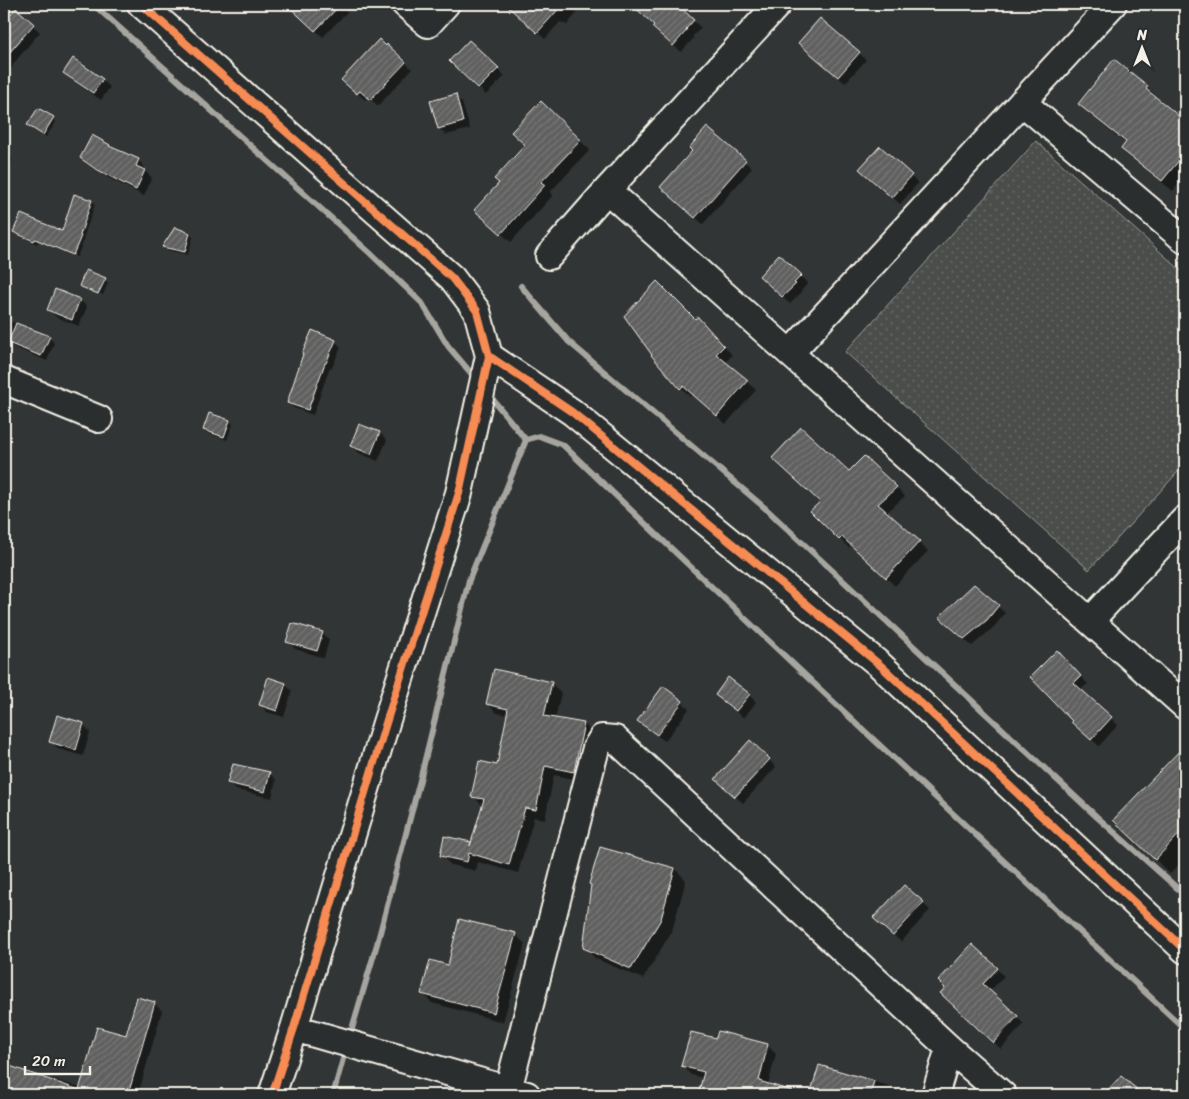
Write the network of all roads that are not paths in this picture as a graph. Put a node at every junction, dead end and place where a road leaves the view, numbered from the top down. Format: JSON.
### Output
{"nodes":[{"id":1,"x":141,"y":4,"type":"edge"},
{"id":2,"x":404,"y":4,"type":"edge"},
{"id":3,"x":446,"y":4,"type":"edge"},
{"id":4,"x":778,"y":4,"type":"edge"},
{"id":5,"x":1113,"y":4,"type":"edge"},
{"id":6,"x":1022,"y":102,"type":"junction"},
{"id":7,"x":607,"y":190,"type":"junction"},
{"id":8,"x":1185,"y":240,"type":"edge"},
{"id":9,"x":549,"y":256,"type":"dead end"},
{"id":10,"x":790,"y":353,"type":"junction"},
{"id":11,"x":489,"y":356,"type":"junction"},
{"id":12,"x":4,"y":380,"type":"edge"},
{"id":13,"x":99,"y":419,"type":"dead end"},
{"id":14,"x":1185,"y":519,"type":"edge"},
{"id":15,"x":1090,"y":621,"type":"junction"},
{"id":16,"x":1185,"y":706,"type":"edge"},
{"id":17,"x":1185,"y":950,"type":"edge"},
{"id":18,"x":294,"y":1028,"type":"junction"},
{"id":19,"x":949,"y":1048,"type":"junction"},
{"id":20,"x":518,"y":1092,"type":"edge"},
{"id":21,"x":272,"y":1095,"type":"edge"},
{"id":22,"x":935,"y":1095,"type":"edge"},
{"id":23,"x":1003,"y":1095,"type":"edge"}],
"edges":[{"from":1,"to":11,"type":"street"},
{"from":2,"to":3,"type":"street"},
{"from":4,"to":7,"type":"street"},
{"from":5,"to":6,"type":"street"},
{"from":6,"to":8,"type":"street"},
{"from":6,"to":10,"type":"street"},
{"from":7,"to":9,"type":"street"},
{"from":7,"to":10,"type":"street"},
{"from":10,"to":15,"type":"street"},
{"from":11,"to":17,"type":"street"},
{"from":11,"to":18,"type":"street"},
{"from":12,"to":13,"type":"street"},
{"from":14,"to":15,"type":"street"},
{"from":15,"to":16,"type":"street"},
{"from":18,"to":20,"type":"street"},
{"from":18,"to":21,"type":"street"},
{"from":19,"to":20,"type":"street"},
{"from":19,"to":22,"type":"street"},
{"from":19,"to":23,"type":"street"}]}
